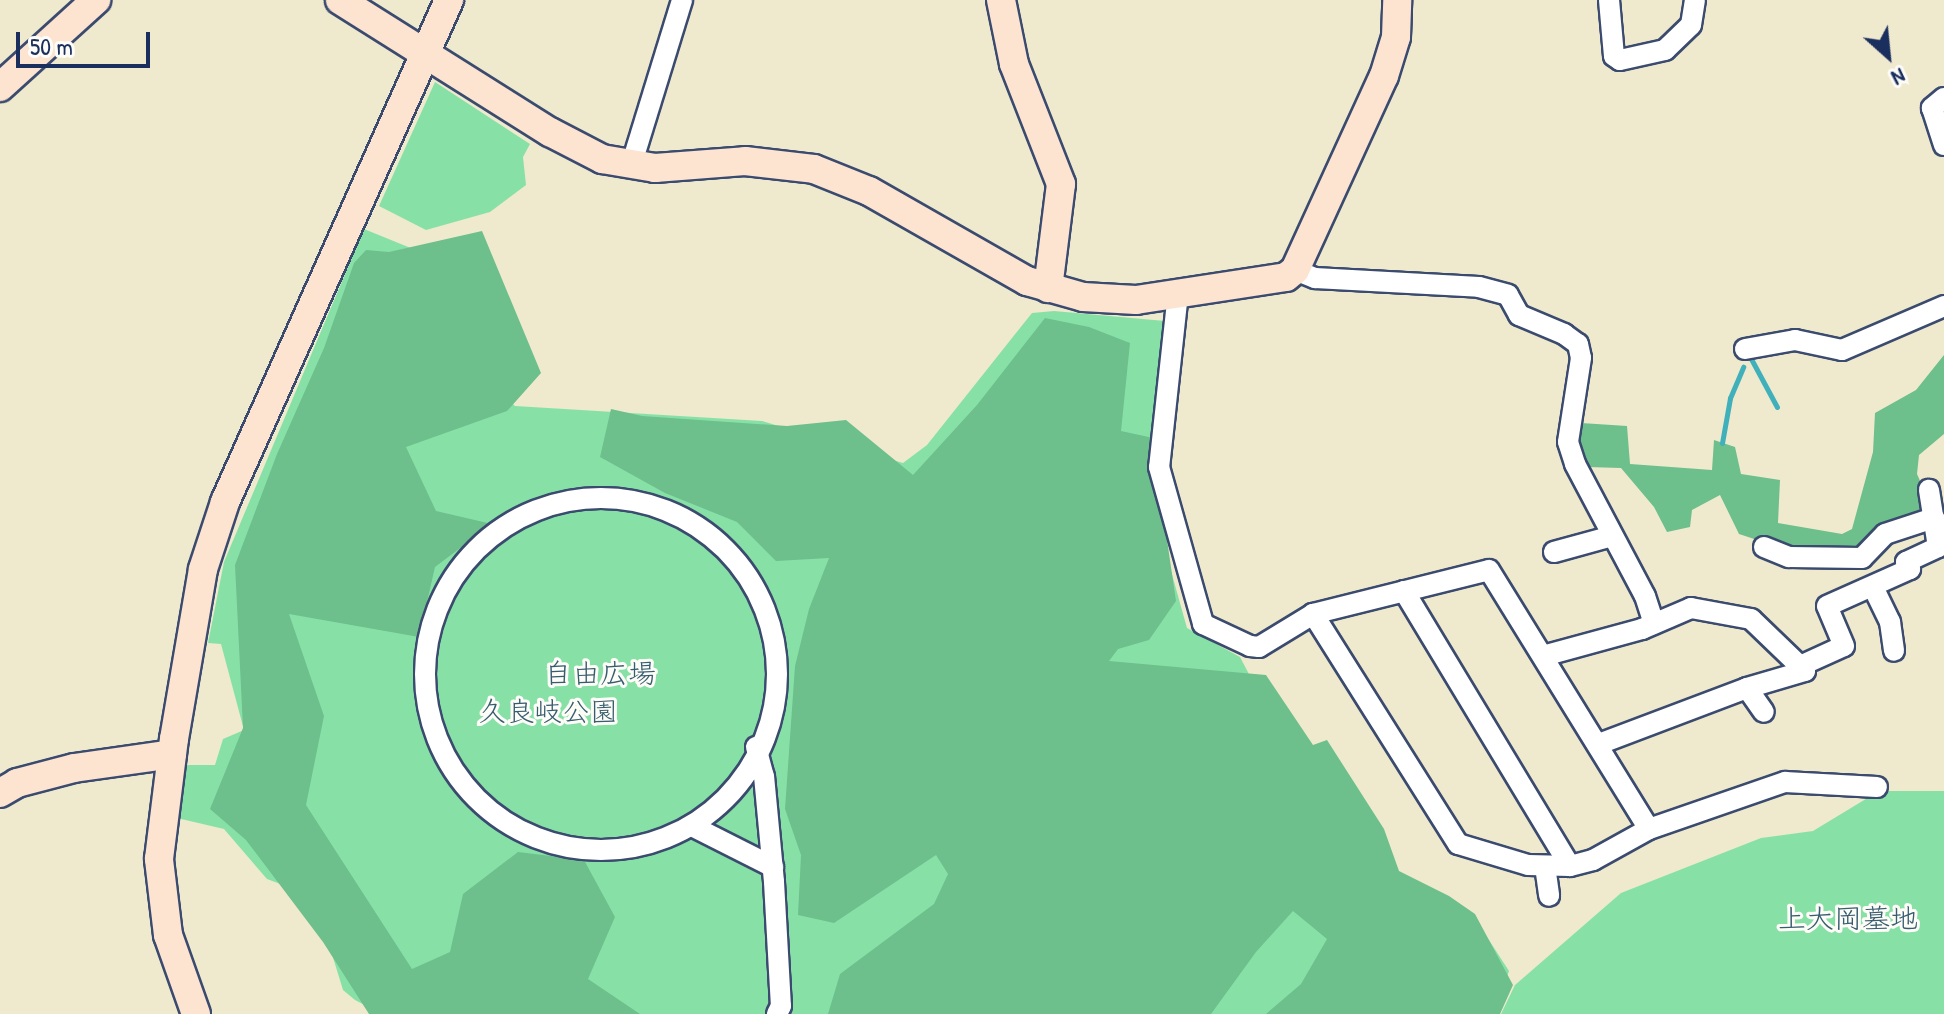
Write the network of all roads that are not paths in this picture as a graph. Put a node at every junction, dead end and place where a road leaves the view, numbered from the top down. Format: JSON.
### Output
{"nodes":[{"id":1,"x":96,"y":0,"type":"edge"},
{"id":2,"x":340,"y":0,"type":"edge"},
{"id":3,"x":449,"y":0,"type":"edge"},
{"id":4,"x":682,"y":0,"type":"edge"},
{"id":5,"x":1001,"y":0,"type":"edge"},
{"id":6,"x":1397,"y":0,"type":"edge"},
{"id":7,"x":1609,"y":0,"type":"edge"},
{"id":8,"x":1695,"y":0,"type":"edge"},
{"id":9,"x":424,"y":55,"type":"junction"},
{"id":10,"x":0,"y":87,"type":"edge"},
{"id":11,"x":1944,"y":98,"type":"edge"},
{"id":12,"x":1944,"y":145,"type":"edge"},
{"id":13,"x":631,"y":166,"type":"junction"},
{"id":14,"x":1295,"y":270,"type":"junction"},
{"id":15,"x":1048,"y":288,"type":"junction"},
{"id":16,"x":1178,"y":293,"type":"junction"},
{"id":17,"x":1944,"y":306,"type":"edge"},
{"id":18,"x":1745,"y":349,"type":"dead end"},
{"id":19,"x":1929,"y":490,"type":"dead end"},
{"id":20,"x":1934,"y":518,"type":"junction"},
{"id":21,"x":1612,"y":536,"type":"junction"},
{"id":22,"x":1764,"y":547,"type":"dead end"},
{"id":23,"x":1554,"y":552,"type":"dead end"},
{"id":24,"x":1873,"y":587,"type":"junction"},
{"id":25,"x":1404,"y":591,"type":"junction"},
{"id":26,"x":1313,"y":614,"type":"junction"},
{"id":27,"x":1654,"y":624,"type":"junction"},
{"id":28,"x":1894,"y":651,"type":"dead end"},
{"id":29,"x":1543,"y":656,"type":"junction"},
{"id":30,"x":1800,"y":666,"type":"junction"},
{"id":31,"x":1747,"y":688,"type":"junction"},
{"id":32,"x":1764,"y":712,"type":"dead end"},
{"id":33,"x":1599,"y":744,"type":"junction"},
{"id":34,"x":756,"y":747,"type":"junction"},
{"id":35,"x":172,"y":754,"type":"junction"},
{"id":36,"x":1798,"y":763,"type":"dead end"},
{"id":37,"x":1811,"y":782,"type":"junction"},
{"id":38,"x":1877,"y":787,"type":"dead end"},
{"id":39,"x":0,"y":793,"type":"edge"},
{"id":40,"x":692,"y":826,"type":"junction"},
{"id":41,"x":1649,"y":829,"type":"junction"},
{"id":42,"x":1545,"y":866,"type":"junction"},
{"id":43,"x":1570,"y":866,"type":"junction"},
{"id":44,"x":773,"y":867,"type":"junction"},
{"id":45,"x":1549,"y":896,"type":"dead end"},
{"id":46,"x":196,"y":1014,"type":"edge"},
{"id":47,"x":777,"y":1014,"type":"edge"}],
"edges":[{"from":1,"to":10,"type":"street"},
{"from":2,"to":9,"type":"street"},
{"from":3,"to":9,"type":"street"},
{"from":4,"to":13,"type":"street"},
{"from":5,"to":15,"type":"street"},
{"from":6,"to":14,"type":"street"},
{"from":7,"to":8,"type":"street"},
{"from":9,"to":13,"type":"street"},
{"from":9,"to":35,"type":"street"},
{"from":11,"to":12,"type":"street"},
{"from":13,"to":15,"type":"street"},
{"from":14,"to":16,"type":"street"},
{"from":14,"to":21,"type":"street"},
{"from":15,"to":16,"type":"street"},
{"from":16,"to":26,"type":"street"},
{"from":17,"to":18,"type":"street"},
{"from":19,"to":20,"type":"street"},
{"from":20,"to":22,"type":"street"},
{"from":20,"to":24,"type":"street"},
{"from":21,"to":23,"type":"street"},
{"from":21,"to":27,"type":"street"},
{"from":24,"to":28,"type":"street"},
{"from":24,"to":30,"type":"street"},
{"from":25,"to":26,"type":"street"},
{"from":25,"to":29,"type":"street"},
{"from":25,"to":43,"type":"street"},
{"from":26,"to":42,"type":"street"},
{"from":27,"to":29,"type":"street"},
{"from":27,"to":30,"type":"street"},
{"from":29,"to":33,"type":"street"},
{"from":30,"to":31,"type":"street"},
{"from":31,"to":32,"type":"street"},
{"from":31,"to":33,"type":"street"},
{"from":33,"to":41,"type":"street"},
{"from":34,"to":40,"type":"street"},
{"from":34,"to":40,"type":"street"},
{"from":34,"to":44,"type":"street"},
{"from":35,"to":39,"type":"street"},
{"from":35,"to":46,"type":"street"},
{"from":36,"to":37,"type":"street"},
{"from":37,"to":38,"type":"street"},
{"from":37,"to":41,"type":"street"},
{"from":40,"to":44,"type":"street"},
{"from":41,"to":43,"type":"street"},
{"from":42,"to":43,"type":"street"},
{"from":42,"to":45,"type":"street"},
{"from":44,"to":47,"type":"street"}]}
